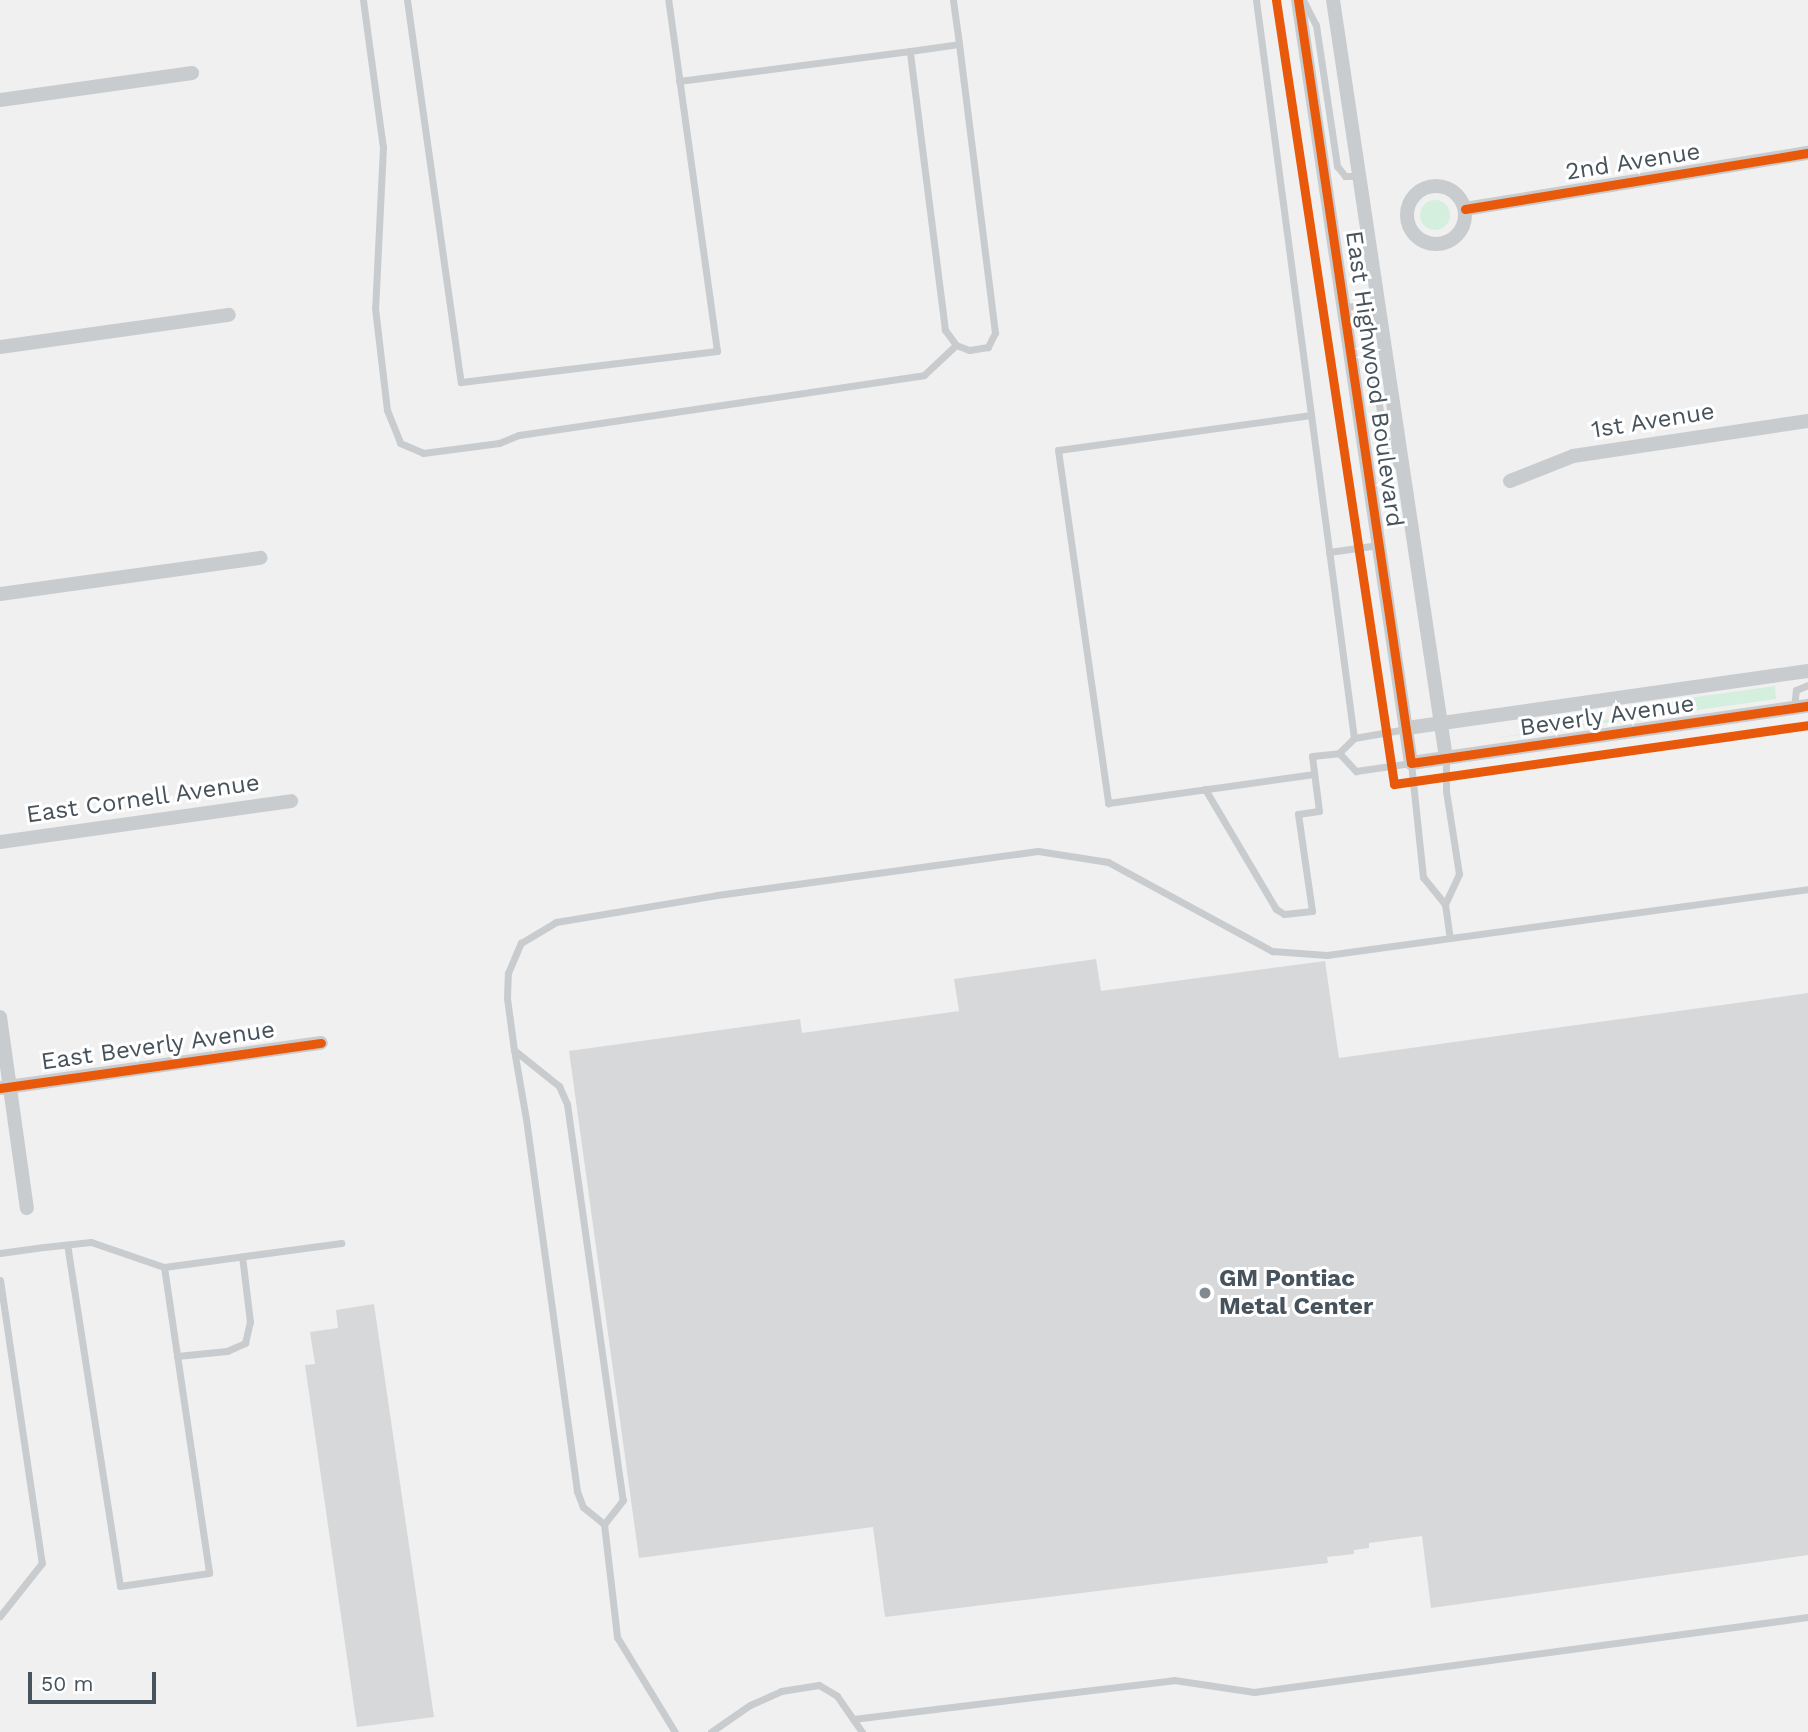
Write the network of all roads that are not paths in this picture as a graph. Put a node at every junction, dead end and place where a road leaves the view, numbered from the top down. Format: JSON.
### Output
{"nodes":[{"id":1,"x":363,"y":0,"type":"edge"},
{"id":2,"x":407,"y":0,"type":"edge"},
{"id":3,"x":668,"y":0,"type":"edge"},
{"id":4,"x":953,"y":0,"type":"edge"},
{"id":5,"x":1256,"y":0,"type":"edge"},
{"id":6,"x":1300,"y":0,"type":"edge"},
{"id":7,"x":1333,"y":1,"type":"edge"},
{"id":8,"x":959,"y":44,"type":"junction"},
{"id":9,"x":910,"y":51,"type":"junction"},
{"id":10,"x":192,"y":74,"type":"dead end"},
{"id":11,"x":679,"y":81,"type":"junction"},
{"id":12,"x":0,"y":100,"type":"edge"},
{"id":13,"x":1808,"y":153,"type":"edge"},
{"id":14,"x":1359,"y":176,"type":"junction"},
{"id":15,"x":1465,"y":209,"type":"junction"},
{"id":16,"x":1344,"y":307,"type":"junction"},
{"id":17,"x":229,"y":316,"type":"dead end"},
{"id":18,"x":956,"y":345,"type":"junction"},
{"id":19,"x":0,"y":347,"type":"edge"},
{"id":20,"x":1311,"y":415,"type":"junction"},
{"id":21,"x":1808,"y":421,"type":"edge"},
{"id":22,"x":1510,"y":481,"type":"dead end"},
{"id":23,"x":1405,"y":485,"type":"junction"},
{"id":24,"x":1379,"y":545,"type":"junction"},
{"id":25,"x":1329,"y":552,"type":"junction"},
{"id":26,"x":261,"y":558,"type":"dead end"},
{"id":27,"x":0,"y":594,"type":"edge"},
{"id":28,"x":1808,"y":671,"type":"edge"},
{"id":29,"x":1808,"y":685,"type":"edge"},
{"id":30,"x":1801,"y":707,"type":"edge"},
{"id":31,"x":1441,"y":724,"type":"junction"},
{"id":32,"x":1407,"y":729,"type":"junction"},
{"id":33,"x":1354,"y":738,"type":"junction"},
{"id":34,"x":1339,"y":753,"type":"junction"},
{"id":35,"x":1446,"y":758,"type":"junction"},
{"id":36,"x":1411,"y":763,"type":"junction"},
{"id":37,"x":1314,"y":774,"type":"junction"},
{"id":38,"x":1205,"y":789,"type":"junction"},
{"id":39,"x":292,"y":801,"type":"dead end"},
{"id":40,"x":0,"y":842,"type":"edge"},
{"id":41,"x":1808,"y":889,"type":"edge"},
{"id":42,"x":1445,"y":904,"type":"junction"},
{"id":43,"x":1450,"y":938,"type":"junction"},
{"id":44,"x":0,"y":1017,"type":"edge"},
{"id":45,"x":321,"y":1043,"type":"dead end"},
{"id":46,"x":514,"y":1050,"type":"junction"},
{"id":47,"x":5,"y":1087,"type":"edge"},
{"id":48,"x":27,"y":1208,"type":"dead end"},
{"id":49,"x":341,"y":1243,"type":"dead end"},
{"id":50,"x":67,"y":1245,"type":"junction"},
{"id":51,"x":0,"y":1253,"type":"edge"},
{"id":52,"x":242,"y":1256,"type":"junction"},
{"id":53,"x":163,"y":1267,"type":"junction"},
{"id":54,"x":0,"y":1280,"type":"edge"},
{"id":55,"x":3,"y":1314,"type":"edge"},
{"id":56,"x":177,"y":1356,"type":"junction"},
{"id":57,"x":604,"y":1524,"type":"junction"},
{"id":58,"x":0,"y":1616,"type":"edge"},
{"id":59,"x":1808,"y":1617,"type":"edge"},
{"id":60,"x":853,"y":1719,"type":"junction"},
{"id":61,"x":675,"y":1732,"type":"edge"},
{"id":62,"x":711,"y":1732,"type":"edge"},
{"id":63,"x":862,"y":1732,"type":"edge"}],
"edges":[{"from":1,"to":18,"type":"lane"},
{"from":2,"to":11,"type":"lane"},
{"from":3,"to":11,"type":"lane"},
{"from":4,"to":8,"type":"lane"},
{"from":5,"to":20,"type":"lane"},
{"from":6,"to":14,"type":"lane"},
{"from":6,"to":16,"type":"street","name":"East Highwood Boulevard"},
{"from":7,"to":14,"type":"street","name":"East Highwood Boulevard"},
{"from":8,"to":9,"type":"lane"},
{"from":8,"to":18,"type":"lane"},
{"from":9,"to":11,"type":"lane"},
{"from":9,"to":18,"type":"lane"},
{"from":10,"to":12,"type":"street"},
{"from":13,"to":15,"type":"street","name":"2nd Avenue"},
{"from":14,"to":23,"type":"street","name":"East Highwood Boulevard"},
{"from":15,"to":15,"type":"street"},
{"from":16,"to":23,"type":"lane"},
{"from":16,"to":24,"type":"street","name":"East Highwood Boulevard"},
{"from":17,"to":19,"type":"street"},
{"from":20,"to":25,"type":"lane"},
{"from":20,"to":38,"type":"lane"},
{"from":21,"to":22,"type":"street","name":"1st Avenue"},
{"from":23,"to":31,"type":"street","name":"East Highwood Boulevard"},
{"from":24,"to":25,"type":"lane"},
{"from":24,"to":32,"type":"street","name":"East Highwood Boulevard"},
{"from":25,"to":33,"type":"lane"},
{"from":26,"to":27,"type":"street"},
{"from":28,"to":31,"type":"street","name":"Beverly Avenue"},
{"from":29,"to":30,"type":"lane"},
{"from":30,"to":35,"type":"street","name":"Beverly Avenue"},
{"from":31,"to":32,"type":"street","name":"Beverly Avenue"},
{"from":31,"to":35,"type":"street","name":"East Highwood Boulevard"},
{"from":32,"to":33,"type":"lane"},
{"from":32,"to":36,"type":"street","name":"East Highwood Boulevard"},
{"from":33,"to":34,"type":"lane"},
{"from":34,"to":36,"type":"lane"},
{"from":34,"to":37,"type":"lane"},
{"from":35,"to":36,"type":"street","name":"Beverly Avenue"},
{"from":35,"to":42,"type":"lane"},
{"from":36,"to":42,"type":"lane"},
{"from":37,"to":38,"type":"lane"},
{"from":37,"to":38,"type":"lane"},
{"from":39,"to":40,"type":"street","name":"East Cornell Avenue"},
{"from":41,"to":43,"type":"lane"},
{"from":42,"to":43,"type":"lane"},
{"from":43,"to":46,"type":"lane"},
{"from":44,"to":47,"type":"street"},
{"from":45,"to":47,"type":"street","name":"East Beverly Avenue"},
{"from":46,"to":57,"type":"lane"},
{"from":46,"to":57,"type":"lane"},
{"from":47,"to":48,"type":"street"},
{"from":49,"to":52,"type":"lane"},
{"from":50,"to":51,"type":"lane"},
{"from":50,"to":53,"type":"lane"},
{"from":50,"to":56,"type":"lane"},
{"from":52,"to":53,"type":"lane"},
{"from":52,"to":56,"type":"lane"},
{"from":53,"to":56,"type":"lane"},
{"from":54,"to":55,"type":"lane"},
{"from":55,"to":58,"type":"lane"},
{"from":57,"to":61,"type":"lane"},
{"from":59,"to":60,"type":"lane"},
{"from":60,"to":62,"type":"lane"},
{"from":60,"to":63,"type":"lane"}]}
